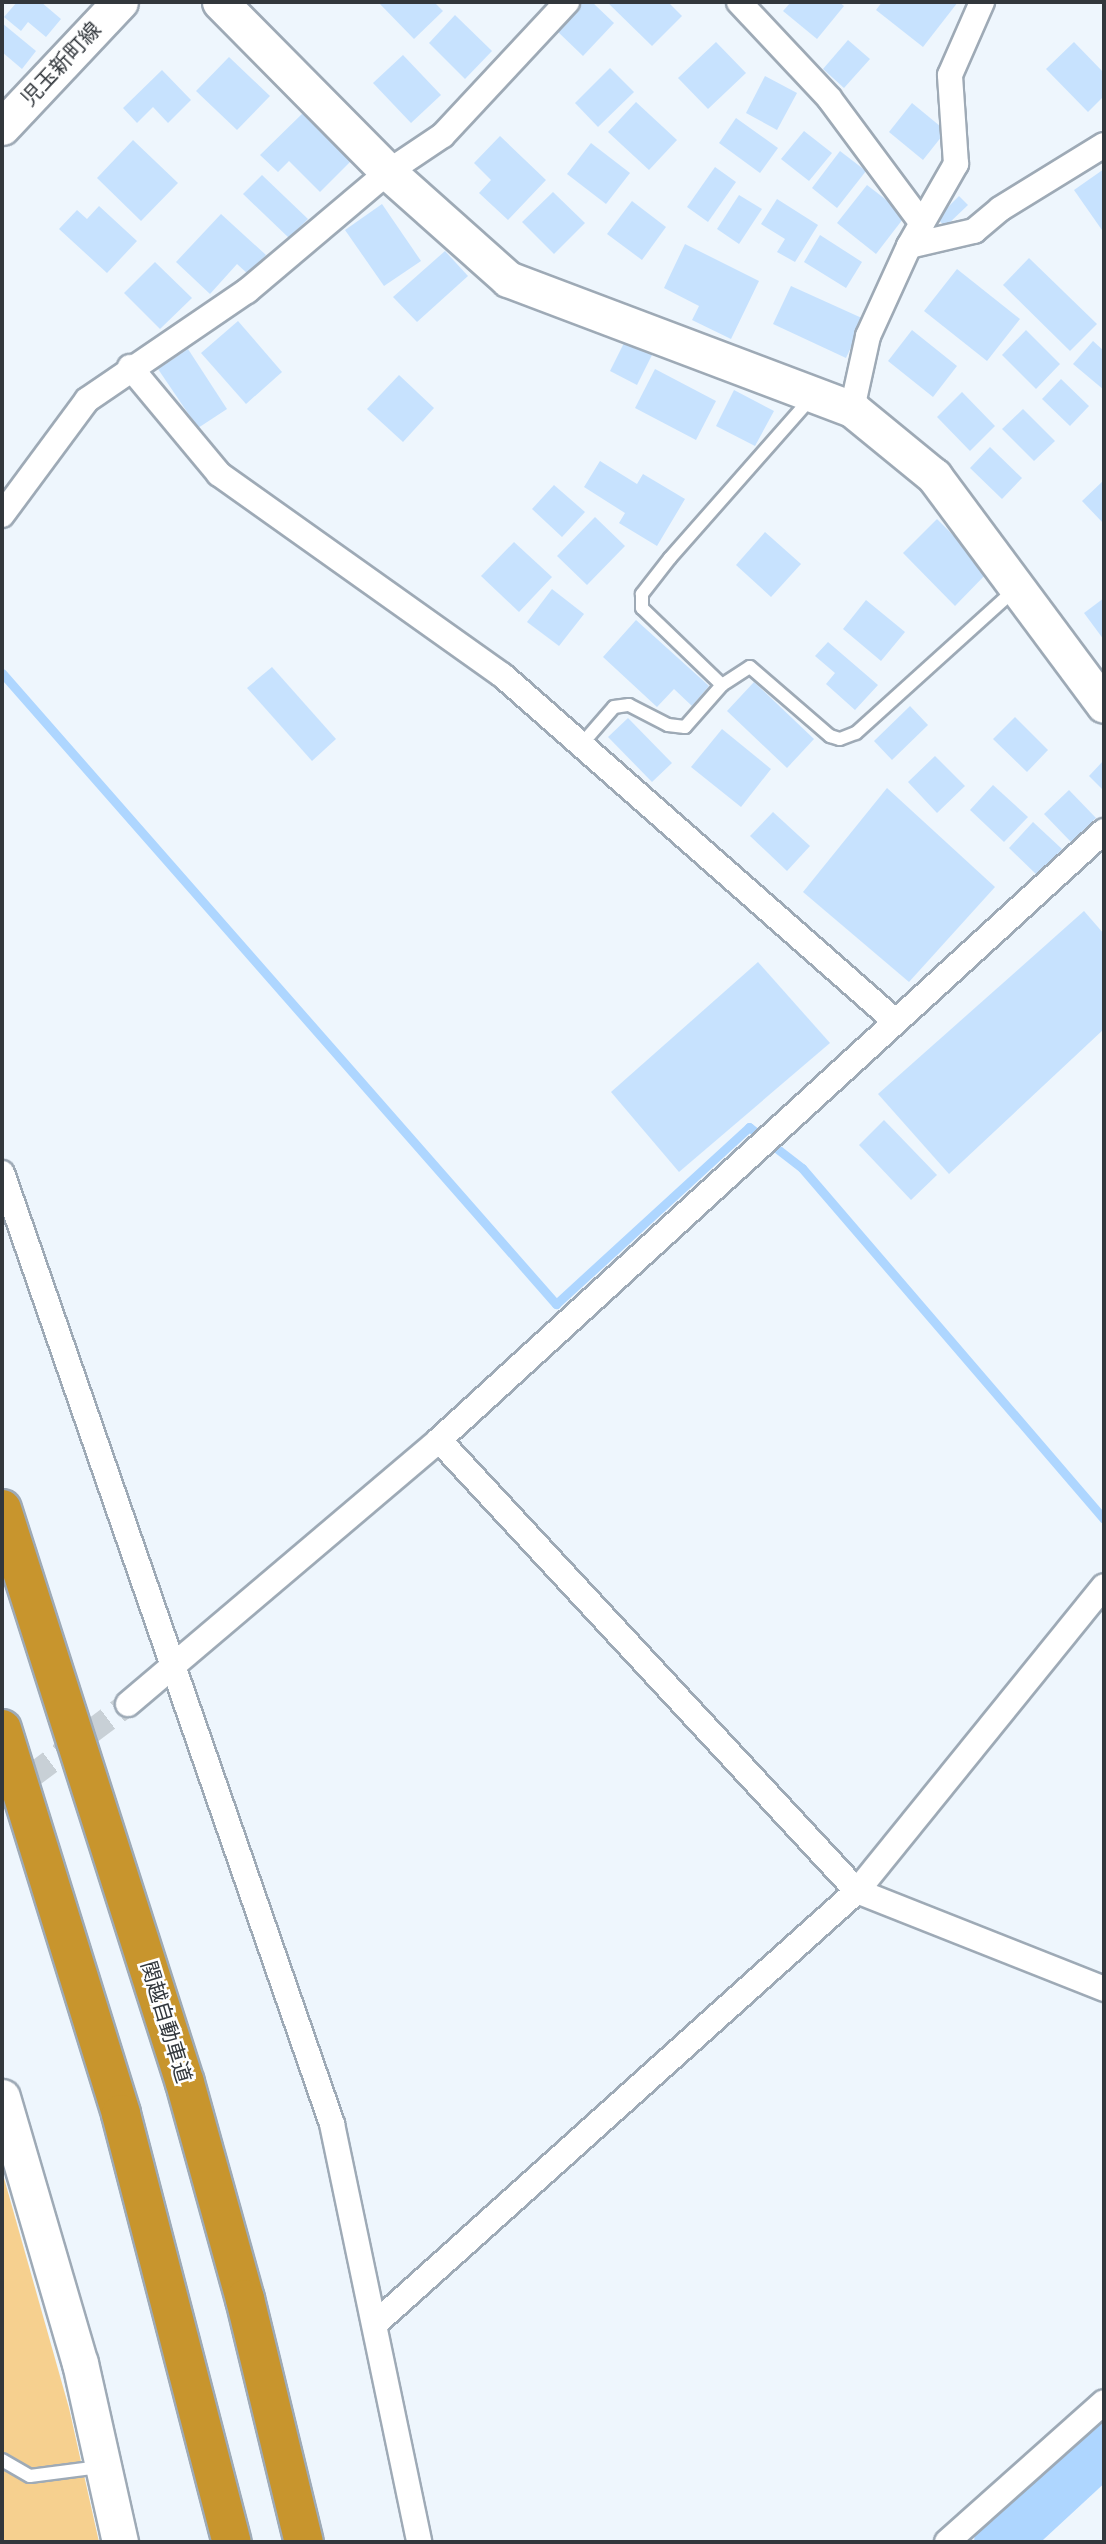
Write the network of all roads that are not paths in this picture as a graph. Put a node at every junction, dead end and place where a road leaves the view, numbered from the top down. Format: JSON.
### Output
{"nodes":[{"id":1,"x":120,"y":2,"type":"edge"},
{"id":2,"x":219,"y":2,"type":"edge"},
{"id":3,"x":567,"y":2,"type":"edge"},
{"id":4,"x":739,"y":2,"type":"edge"},
{"id":5,"x":982,"y":2,"type":"edge"},
{"id":6,"x":2,"y":127,"type":"edge"},
{"id":7,"x":1104,"y":145,"type":"edge"},
{"id":8,"x":388,"y":172,"type":"junction"},
{"id":9,"x":922,"y":223,"type":"junction"},
{"id":10,"x":909,"y":246,"type":"junction"},
{"id":11,"x":130,"y":367,"type":"junction"},
{"id":12,"x":815,"y":394,"type":"junction"},
{"id":13,"x":852,"y":409,"type":"junction"},
{"id":14,"x":2,"y":515,"type":"edge"},
{"id":15,"x":1015,"y":589,"type":"junction"},
{"id":16,"x":722,"y":685,"type":"junction"},
{"id":17,"x":1104,"y":705,"type":"edge"},
{"id":18,"x":581,"y":745,"type":"junction"},
{"id":19,"x":1104,"y":831,"type":"edge"},
{"id":20,"x":895,"y":1021,"type":"junction"},
{"id":21,"x":2,"y":1173,"type":"edge"},
{"id":22,"x":439,"y":1440,"type":"junction"},
{"id":23,"x":2,"y":1509,"type":"edge"},
{"id":24,"x":1104,"y":1586,"type":"edge"},
{"id":25,"x":175,"y":1663,"type":"junction"},
{"id":26,"x":128,"y":1704,"type":"tunnel mouth"},
{"id":27,"x":2,"y":1729,"type":"edge"},
{"id":28,"x":857,"y":1891,"type":"junction"},
{"id":29,"x":1104,"y":1989,"type":"edge"},
{"id":30,"x":2,"y":2097,"type":"edge"},
{"id":31,"x":376,"y":2323,"type":"junction"},
{"id":32,"x":1104,"y":2402,"type":"edge"},
{"id":33,"x":2,"y":2460,"type":"edge"},
{"id":34,"x":103,"y":2466,"type":"junction"},
{"id":35,"x":120,"y":2542,"type":"edge"},
{"id":36,"x":232,"y":2542,"type":"edge"},
{"id":37,"x":304,"y":2542,"type":"edge"},
{"id":38,"x":419,"y":2542,"type":"edge"},
{"id":39,"x":947,"y":2542,"type":"edge"}],
"edges":[{"from":1,"to":6,"type":"street","name":"児玉新町線"},
{"from":2,"to":8,"type":"street"},
{"from":3,"to":8,"type":"street"},
{"from":4,"to":9,"type":"street"},
{"from":5,"to":9,"type":"street"},
{"from":7,"to":10,"type":"street"},
{"from":8,"to":11,"type":"street"},
{"from":8,"to":12,"type":"street"},
{"from":9,"to":10,"type":"street"},
{"from":10,"to":13,"type":"street"},
{"from":11,"to":14,"type":"street"},
{"from":11,"to":18,"type":"street"},
{"from":12,"to":13,"type":"street"},
{"from":12,"to":16,"type":"lane"},
{"from":13,"to":15,"type":"street"},
{"from":15,"to":16,"type":"lane"},
{"from":15,"to":17,"type":"street"},
{"from":16,"to":18,"type":"lane"},
{"from":18,"to":20,"type":"street"},
{"from":19,"to":20,"type":"street"},
{"from":20,"to":22,"type":"street"},
{"from":21,"to":25,"type":"street"},
{"from":22,"to":25,"type":"street"},
{"from":22,"to":28,"type":"street"},
{"from":23,"to":37,"type":"highway","name":"関越自動車道"},
{"from":24,"to":28,"type":"street"},
{"from":25,"to":26,"type":"street"},
{"from":25,"to":31,"type":"street"},
{"from":27,"to":36,"type":"highway"},
{"from":28,"to":29,"type":"street"},
{"from":28,"to":31,"type":"street"},
{"from":30,"to":34,"type":"street"},
{"from":31,"to":38,"type":"street"},
{"from":32,"to":39,"type":"street"},
{"from":33,"to":34,"type":"lane"},
{"from":34,"to":35,"type":"street"}]}
